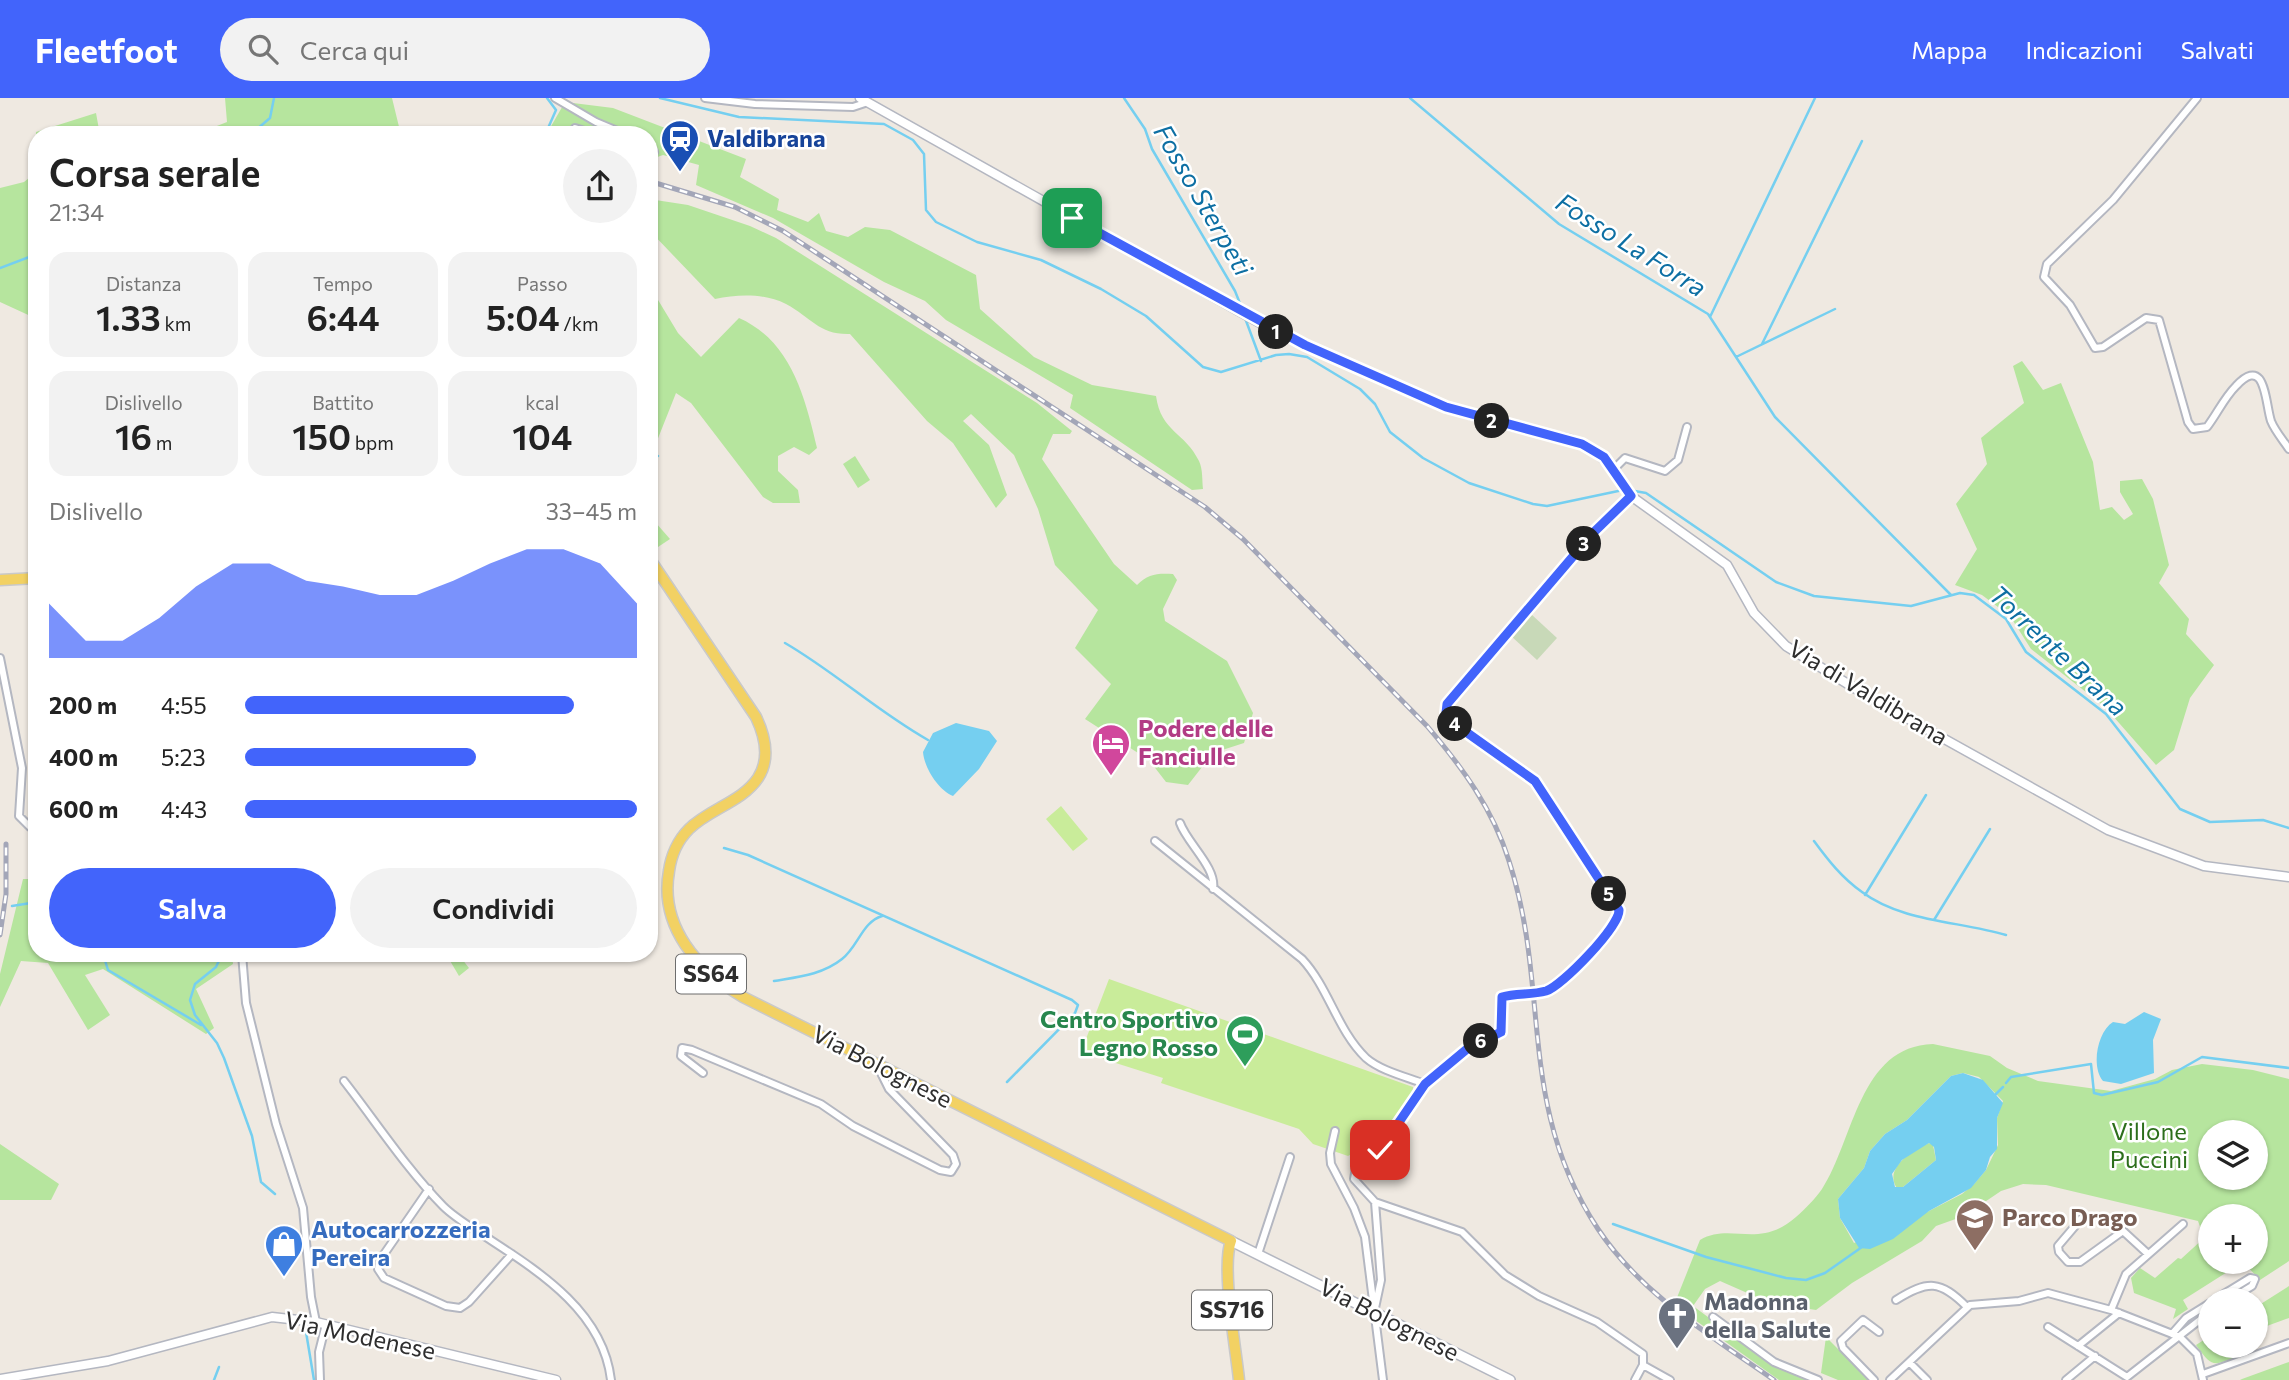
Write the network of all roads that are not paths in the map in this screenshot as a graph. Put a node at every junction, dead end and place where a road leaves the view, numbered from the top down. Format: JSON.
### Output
{"nodes":[{"id":1,"x":555,"y":98,"type":"edge"},
{"id":2,"x":705,"y":98,"type":"edge"},
{"id":3,"x":2197,"y":98,"type":"edge"},
{"id":4,"x":864,"y":100,"type":"edge"},
{"id":5,"x":606,"y":126,"type":"edge"},
{"id":6,"x":1687,"y":427,"type":"dead end"},
{"id":7,"x":2289,"y":449,"type":"edge"},
{"id":8,"x":1614,"y":469,"type":"junction"},
{"id":9,"x":1630,"y":495,"type":"junction"},
{"id":10,"x":658,"y":571,"type":"edge"},
{"id":11,"x":28,"y":578,"type":"edge"},
{"id":12,"x":0,"y":580,"type":"edge"},
{"id":13,"x":0,"y":658,"type":"edge"},
{"id":14,"x":1180,"y":823,"type":"dead end"},
{"id":15,"x":28,"y":825,"type":"edge"},
{"id":16,"x":1156,"y":841,"type":"dead end"},
{"id":17,"x":2289,"y":877,"type":"edge"},
{"id":18,"x":1213,"y":889,"type":"junction"},
{"id":19,"x":243,"y":962,"type":"edge"},
{"id":20,"x":877,"y":1064,"type":"junction"},
{"id":21,"x":704,"y":1073,"type":"dead end"},
{"id":22,"x":344,"y":1081,"type":"dead end"},
{"id":23,"x":1425,"y":1084,"type":"junction"},
{"id":24,"x":1335,"y":1131,"type":"dead end"},
{"id":25,"x":1290,"y":1157,"type":"dead end"},
{"id":26,"x":429,"y":1189,"type":"junction"},
{"id":27,"x":1375,"y":1202,"type":"junction"},
{"id":28,"x":2081,"y":1219,"type":"dead end"},
{"id":29,"x":2183,"y":1224,"type":"dead end"},
{"id":30,"x":1231,"y":1241,"type":"junction"},
{"id":31,"x":512,"y":1254,"type":"junction"},
{"id":32,"x":1258,"y":1254,"type":"junction"},
{"id":33,"x":2148,"y":1254,"type":"junction"},
{"id":34,"x":2233,"y":1288,"type":"edge"},
{"id":35,"x":2248,"y":1288,"type":"edge"},
{"id":36,"x":1896,"y":1300,"type":"dead end"},
{"id":37,"x":1967,"y":1307,"type":"junction"},
{"id":38,"x":2198,"y":1310,"type":"edge"},
{"id":39,"x":2111,"y":1311,"type":"junction"},
{"id":40,"x":1374,"y":1312,"type":"junction"},
{"id":41,"x":2119,"y":1313,"type":"junction"},
{"id":42,"x":1713,"y":1317,"type":"dead end"},
{"id":43,"x":2198,"y":1320,"type":"edge"},
{"id":44,"x":316,"y":1322,"type":"junction"},
{"id":45,"x":326,"y":1324,"type":"junction"},
{"id":46,"x":2048,"y":1327,"type":"dead end"},
{"id":47,"x":1880,"y":1332,"type":"dead end"},
{"id":48,"x":2172,"y":1334,"type":"junction"},
{"id":49,"x":2180,"y":1337,"type":"junction"},
{"id":50,"x":2289,"y":1343,"type":"edge"},
{"id":51,"x":2078,"y":1346,"type":"junction"},
{"id":52,"x":2095,"y":1356,"type":"junction"},
{"id":53,"x":1910,"y":1363,"type":"junction"},
{"id":54,"x":1643,"y":1365,"type":"junction"},
{"id":55,"x":2203,"y":1377,"type":"edge"},
{"id":56,"x":0,"y":1379,"type":"edge"},
{"id":57,"x":320,"y":1380,"type":"edge"},
{"id":58,"x":556,"y":1380,"type":"edge"},
{"id":59,"x":611,"y":1380,"type":"edge"},
{"id":60,"x":1239,"y":1380,"type":"edge"},
{"id":61,"x":1383,"y":1380,"type":"edge"},
{"id":62,"x":1510,"y":1380,"type":"edge"},
{"id":63,"x":1635,"y":1380,"type":"edge"},
{"id":64,"x":1670,"y":1380,"type":"edge"},
{"id":65,"x":1818,"y":1380,"type":"edge"},
{"id":66,"x":1874,"y":1380,"type":"edge"},
{"id":67,"x":1891,"y":1380,"type":"edge"},
{"id":68,"x":1927,"y":1380,"type":"edge"},
{"id":69,"x":2066,"y":1380,"type":"edge"}],
"edges":[{"from":1,"to":5,"type":"street"},
{"from":2,"to":4,"type":"street","name":"Via di Valdibrana"},
{"from":3,"to":7,"type":"street"},
{"from":4,"to":8,"type":"street","name":"Via di Valdibrana"},
{"from":6,"to":8,"type":"street"},
{"from":8,"to":9,"type":"street","name":"Via di Valdibrana"},
{"from":9,"to":17,"type":"street","name":"Via di Valdibrana"},
{"from":9,"to":23,"type":"street","bridge":true},
{"from":10,"to":20,"type":"main road","name":"Via Bolognese","number":"SS64"},
{"from":11,"to":12,"type":"main road"},
{"from":13,"to":15,"type":"street"},
{"from":14,"to":18,"type":"street"},
{"from":16,"to":18,"type":"street"},
{"from":18,"to":23,"type":"street"},
{"from":19,"to":44,"type":"street"},
{"from":20,"to":21,"type":"street"},
{"from":20,"to":30,"type":"main road","name":"Via Bolognese","number":"SS64"},
{"from":22,"to":26,"type":"street"},
{"from":23,"to":27,"type":"street"},
{"from":24,"to":40,"type":"street"},
{"from":25,"to":32,"type":"street"},
{"from":26,"to":31,"type":"street"},
{"from":26,"to":31,"type":"street"},
{"from":27,"to":40,"type":"street"},
{"from":27,"to":54,"type":"street"},
{"from":28,"to":33,"type":"street"},
{"from":29,"to":33,"type":"street"},
{"from":30,"to":32,"type":"main road","name":"Via Bolognese"},
{"from":30,"to":60,"type":"main road","number":"SS716"},
{"from":31,"to":59,"type":"street"},
{"from":32,"to":40,"type":"main road","name":"Via Bolognese"},
{"from":33,"to":39,"type":"street"},
{"from":34,"to":35,"type":"street"},
{"from":36,"to":37,"type":"street"},
{"from":37,"to":39,"type":"street"},
{"from":37,"to":53,"type":"street"},
{"from":38,"to":48,"type":"street"},
{"from":39,"to":41,"type":"street"},
{"from":40,"to":61,"type":"street"},
{"from":40,"to":62,"type":"main road","name":"Via Bolognese"},
{"from":41,"to":48,"type":"street"},
{"from":41,"to":51,"type":"street"},
{"from":42,"to":65,"type":"street"},
{"from":43,"to":49,"type":"street"},
{"from":44,"to":45,"type":"street","name":"Via Modenese"},
{"from":44,"to":56,"type":"street","name":"Via Modenese"},
{"from":45,"to":57,"type":"street"},
{"from":45,"to":58,"type":"street","name":"Via Modenese"},
{"from":46,"to":51,"type":"street"},
{"from":47,"to":66,"type":"street"},
{"from":48,"to":49,"type":"street"},
{"from":49,"to":52,"type":"street"},
{"from":49,"to":55,"type":"street"},
{"from":50,"to":55,"type":"street"},
{"from":51,"to":52,"type":"street"},
{"from":52,"to":69,"type":"street"},
{"from":53,"to":67,"type":"street"},
{"from":53,"to":68,"type":"street"},
{"from":54,"to":63,"type":"street"},
{"from":54,"to":64,"type":"street"}]}
